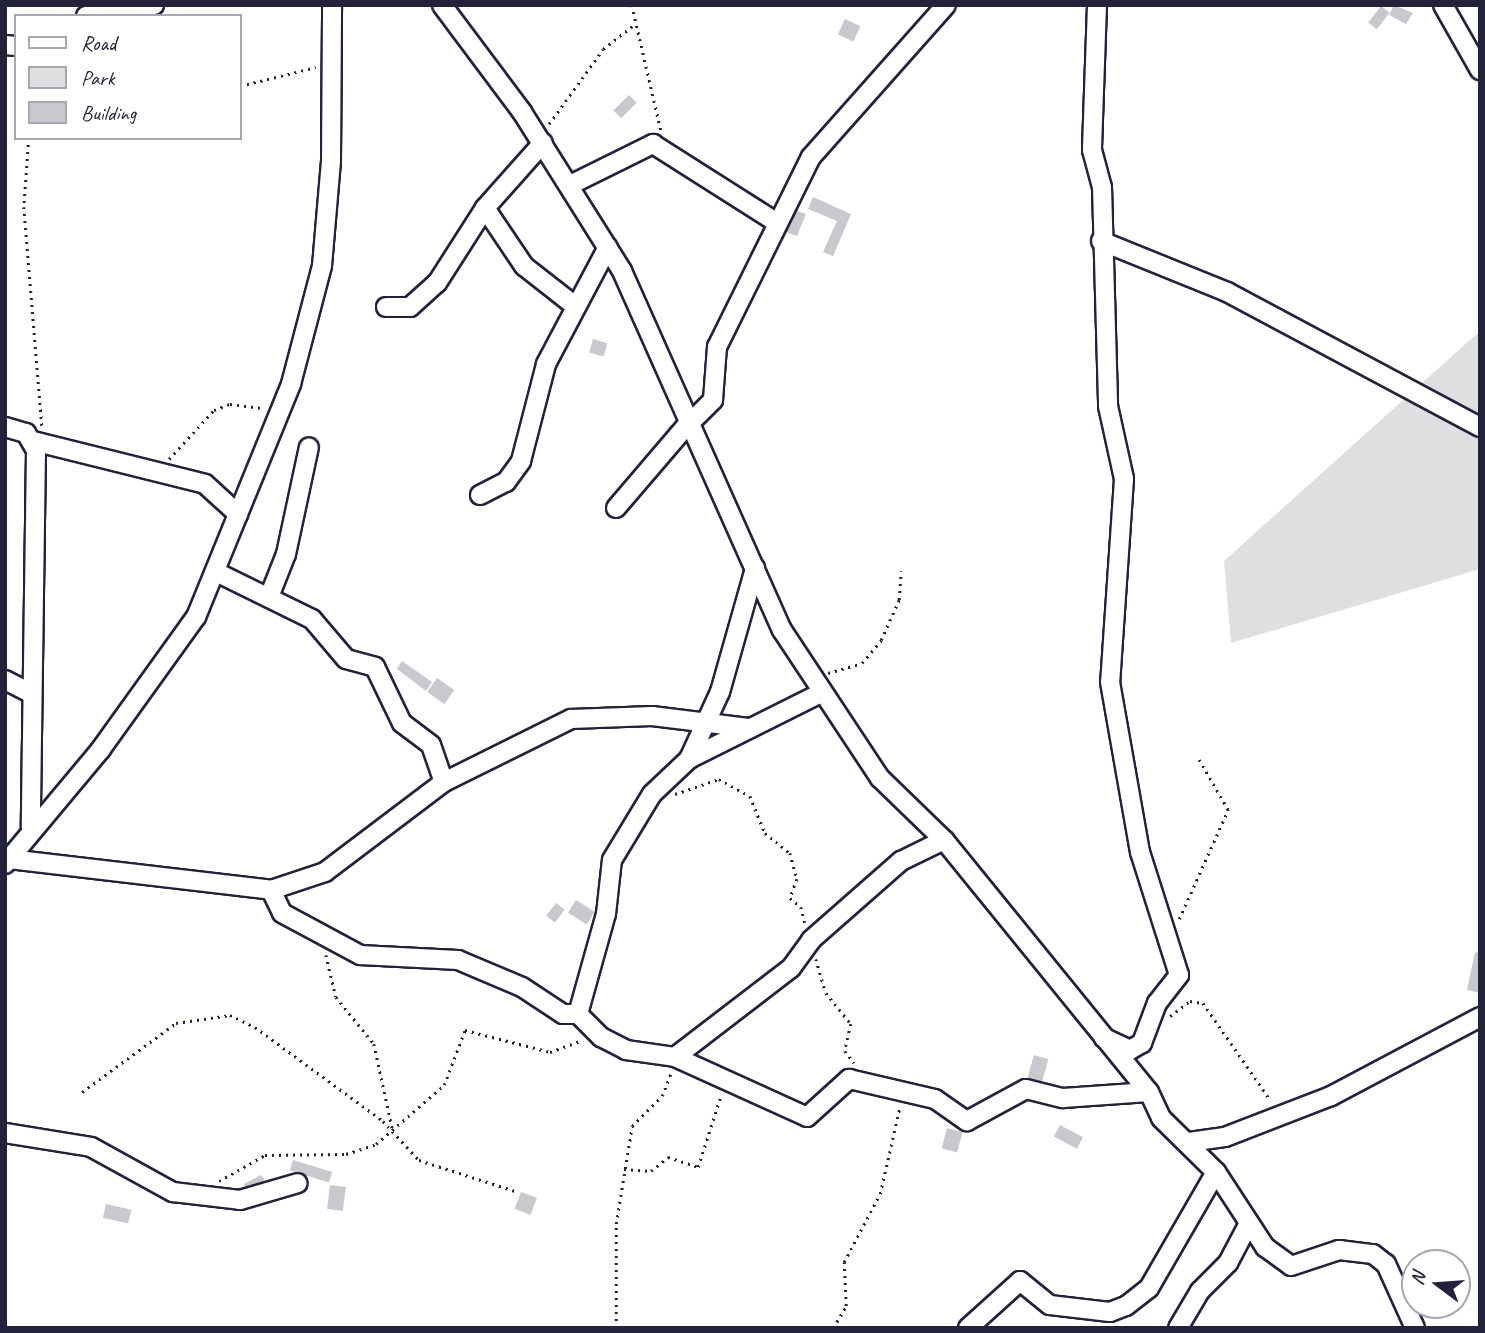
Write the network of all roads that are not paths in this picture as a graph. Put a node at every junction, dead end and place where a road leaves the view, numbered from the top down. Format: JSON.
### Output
{"nodes":[{"id":1,"x":154,"y":5,"type":"edge"},
{"id":2,"x":332,"y":5,"type":"edge"},
{"id":3,"x":442,"y":5,"type":"edge"},
{"id":4,"x":946,"y":5,"type":"edge"},
{"id":5,"x":1097,"y":5,"type":"edge"},
{"id":6,"x":1443,"y":5,"type":"edge"},
{"id":7,"x":98,"y":14,"type":"edge"},
{"id":8,"x":1480,"y":70,"type":"edge"},
{"id":9,"x":540,"y":139,"type":"junction"},
{"id":10,"x":570,"y":185,"type":"junction"},
{"id":11,"x":485,"y":208,"type":"junction"},
{"id":12,"x":776,"y":222,"type":"junction"},
{"id":13,"x":1101,"y":241,"type":"junction"},
{"id":14,"x":608,"y":247,"type":"junction"},
{"id":15,"x":574,"y":305,"type":"junction"},
{"id":16,"x":386,"y":307,"type":"dead end"},
{"id":17,"x":692,"y":420,"type":"junction"},
{"id":18,"x":5,"y":426,"type":"edge"},
{"id":19,"x":1480,"y":427,"type":"edge"},
{"id":20,"x":38,"y":442,"type":"junction"},
{"id":21,"x":309,"y":447,"type":"dead end"},
{"id":22,"x":480,"y":495,"type":"dead end"},
{"id":23,"x":616,"y":508,"type":"dead end"},
{"id":24,"x":238,"y":514,"type":"junction"},
{"id":25,"x":755,"y":568,"type":"junction"},
{"id":26,"x":216,"y":572,"type":"junction"},
{"id":27,"x":269,"y":597,"type":"junction"},
{"id":28,"x":5,"y":680,"type":"edge"},
{"id":29,"x":31,"y":693,"type":"junction"},
{"id":30,"x":821,"y":693,"type":"junction"},
{"id":31,"x":709,"y":720,"type":"junction"},
{"id":32,"x":750,"y":728,"type":"junction"},
{"id":33,"x":689,"y":759,"type":"junction"},
{"id":34,"x":444,"y":782,"type":"junction"},
{"id":35,"x":31,"y":827,"type":"junction"},
{"id":36,"x":944,"y":840,"type":"junction"},
{"id":37,"x":7,"y":861,"type":"edge"},
{"id":38,"x":271,"y":890,"type":"junction"},
{"id":39,"x":578,"y":1014,"type":"junction"},
{"id":40,"x":1480,"y":1017,"type":"edge"},
{"id":41,"x":1096,"y":1035,"type":"junction"},
{"id":42,"x":675,"y":1057,"type":"junction"},
{"id":43,"x":1149,"y":1092,"type":"junction"},
{"id":44,"x":5,"y":1133,"type":"edge"},
{"id":45,"x":1189,"y":1142,"type":"junction"},
{"id":46,"x":1216,"y":1172,"type":"junction"},
{"id":47,"x":298,"y":1183,"type":"dead end"},
{"id":48,"x":1247,"y":1227,"type":"junction"},
{"id":49,"x":968,"y":1328,"type":"edge"},
{"id":50,"x":1178,"y":1328,"type":"edge"},
{"id":51,"x":1415,"y":1328,"type":"edge"}],
"edges":[{"from":1,"to":7,"type":"street"},
{"from":2,"to":24,"type":"street"},
{"from":3,"to":9,"type":"street"},
{"from":4,"to":12,"type":"street"},
{"from":5,"to":13,"type":"street"},
{"from":6,"to":8,"type":"street"},
{"from":9,"to":10,"type":"street"},
{"from":9,"to":11,"type":"street"},
{"from":10,"to":12,"type":"street"},
{"from":10,"to":14,"type":"street"},
{"from":11,"to":15,"type":"street"},
{"from":11,"to":16,"type":"street"},
{"from":12,"to":17,"type":"street"},
{"from":13,"to":19,"type":"street"},
{"from":13,"to":41,"type":"street"},
{"from":14,"to":15,"type":"street"},
{"from":14,"to":17,"type":"street"},
{"from":15,"to":22,"type":"street"},
{"from":17,"to":23,"type":"street"},
{"from":17,"to":25,"type":"street"},
{"from":18,"to":20,"type":"street"},
{"from":20,"to":24,"type":"street"},
{"from":20,"to":29,"type":"street"},
{"from":21,"to":27,"type":"street"},
{"from":24,"to":26,"type":"street"},
{"from":25,"to":30,"type":"street"},
{"from":25,"to":31,"type":"street"},
{"from":26,"to":27,"type":"street"},
{"from":26,"to":35,"type":"street"},
{"from":27,"to":34,"type":"street"},
{"from":28,"to":29,"type":"street"},
{"from":29,"to":35,"type":"street"},
{"from":30,"to":32,"type":"street"},
{"from":30,"to":36,"type":"street"},
{"from":31,"to":32,"type":"street"},
{"from":31,"to":33,"type":"street"},
{"from":31,"to":34,"type":"street"},
{"from":32,"to":33,"type":"street"},
{"from":33,"to":39,"type":"street"},
{"from":34,"to":38,"type":"street"},
{"from":35,"to":37,"type":"street"},
{"from":36,"to":41,"type":"street"},
{"from":36,"to":42,"type":"street"},
{"from":37,"to":38,"type":"street"},
{"from":38,"to":39,"type":"street"},
{"from":39,"to":42,"type":"street"},
{"from":40,"to":45,"type":"street"},
{"from":41,"to":43,"type":"street"},
{"from":42,"to":43,"type":"street"},
{"from":43,"to":45,"type":"street"},
{"from":44,"to":47,"type":"street"},
{"from":45,"to":46,"type":"street"},
{"from":46,"to":48,"type":"street"},
{"from":46,"to":49,"type":"street"},
{"from":48,"to":50,"type":"street"},
{"from":48,"to":51,"type":"street"}]}
